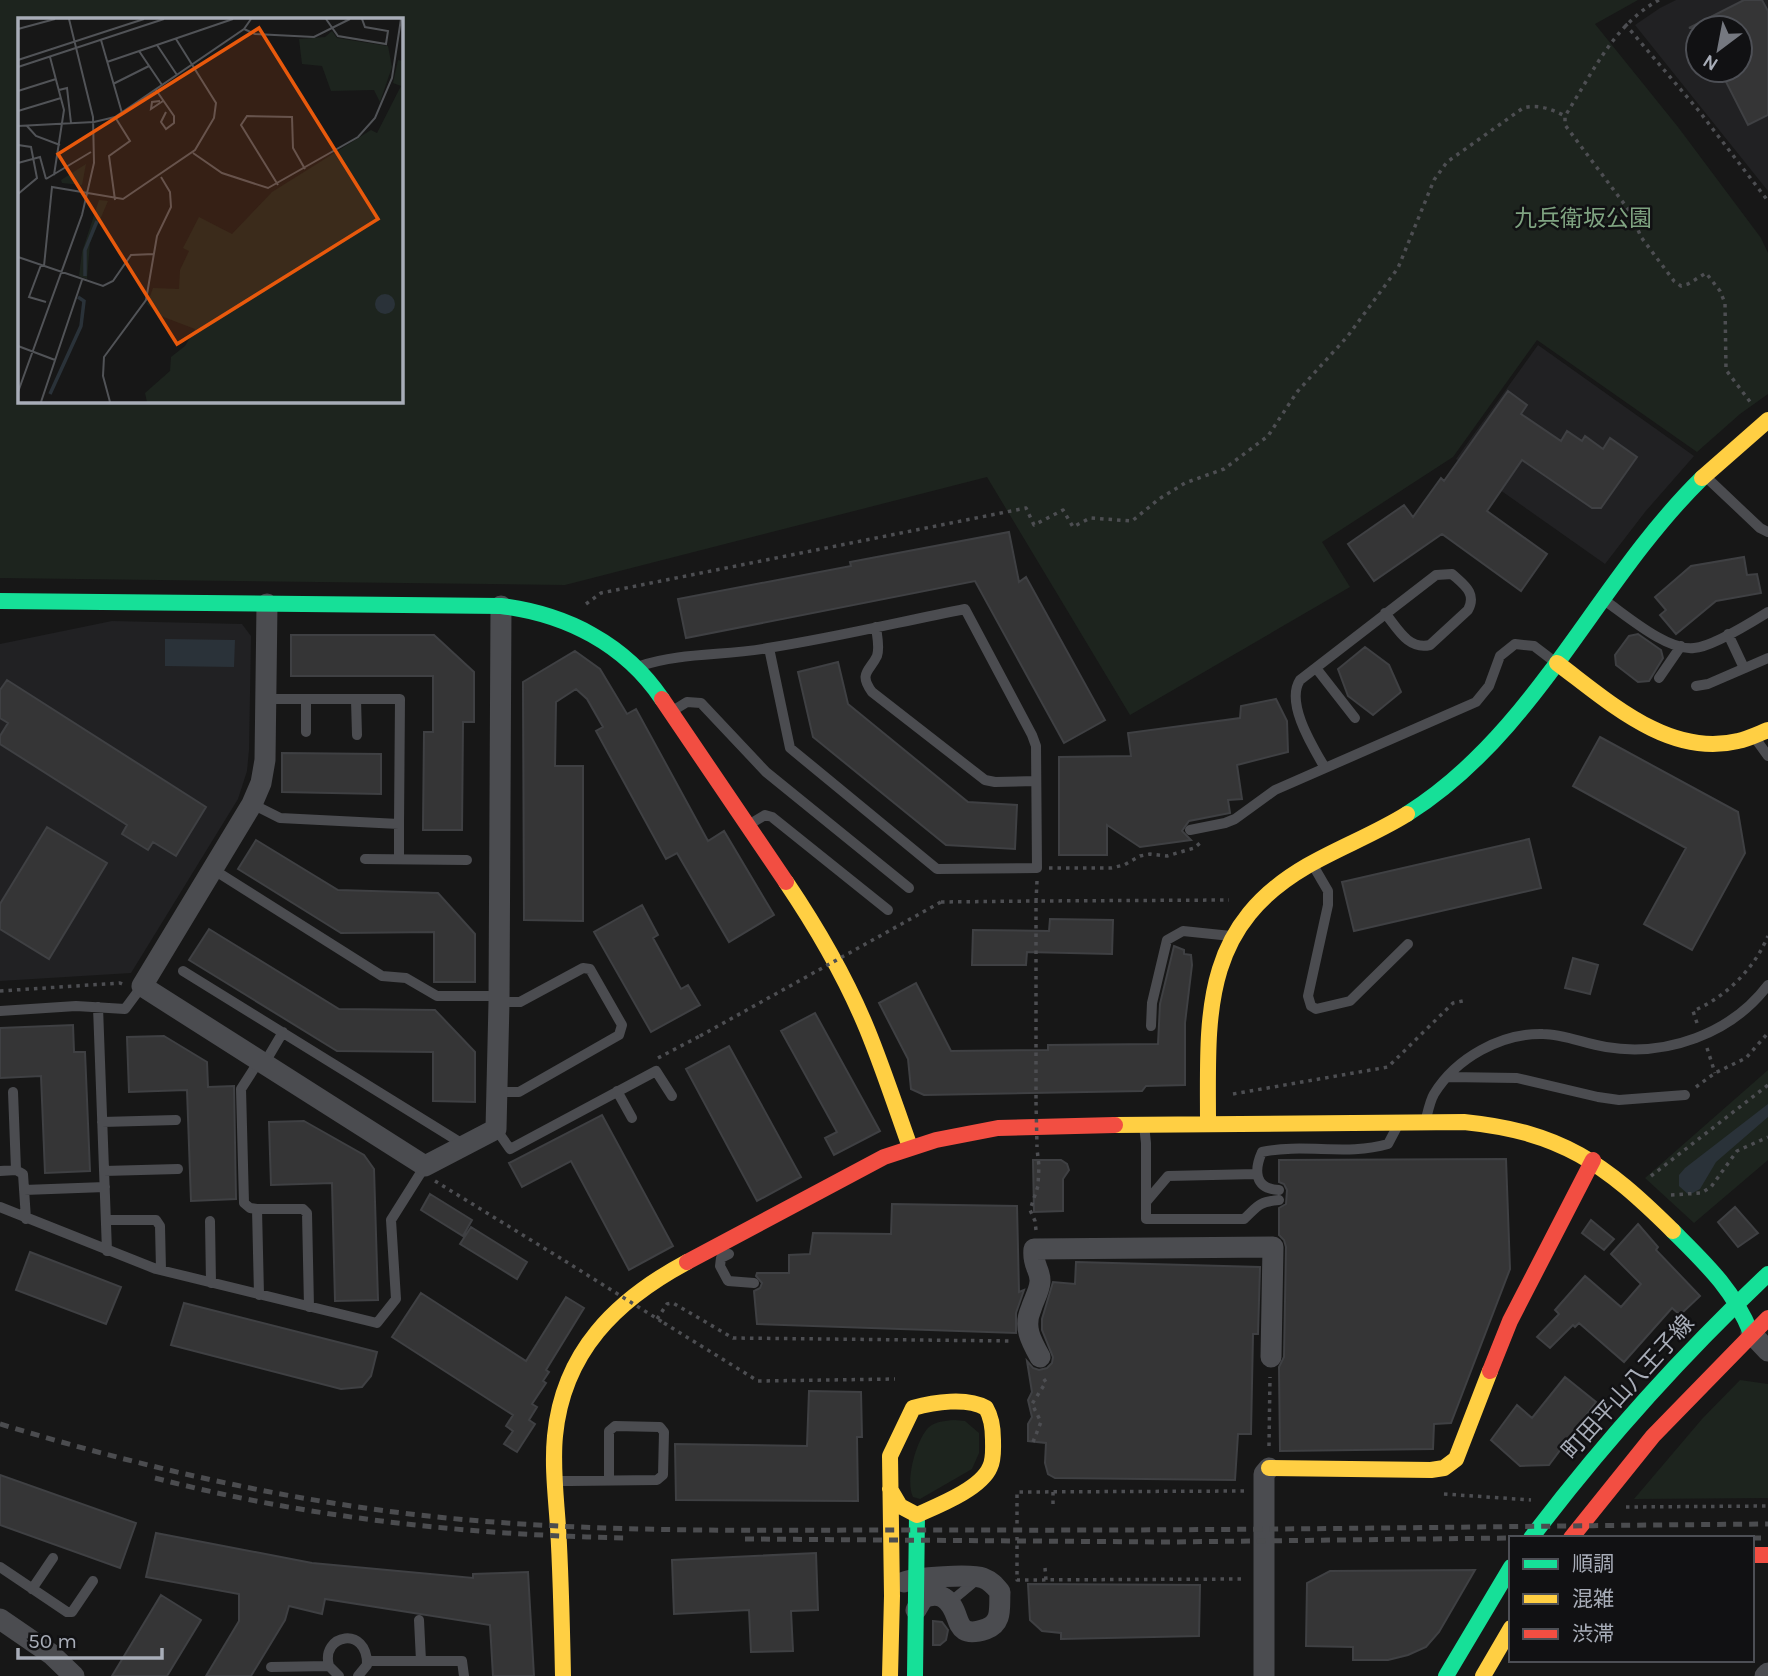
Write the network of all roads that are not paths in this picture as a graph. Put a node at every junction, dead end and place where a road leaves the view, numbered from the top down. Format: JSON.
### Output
{"nodes":[{"id":1,"x":1762,"y":415,"type":"edge"},
{"id":2,"x":1704,"y":475,"type":"junction"},
{"id":3,"x":1768,"y":532,"type":"edge"},
{"id":4,"x":1604,"y":599,"type":"junction"},
{"id":5,"x":0,"y":601,"type":"edge"},
{"id":6,"x":267,"y":604,"type":"junction"},
{"id":7,"x":501,"y":606,"type":"junction"},
{"id":8,"x":1768,"y":612,"type":"edge"},
{"id":9,"x":1385,"y":613,"type":"junction"},
{"id":10,"x":876,"y":627,"type":"junction"},
{"id":11,"x":1728,"y":634,"type":"junction"},
{"id":12,"x":1681,"y":646,"type":"junction"},
{"id":13,"x":769,"y":648,"type":"junction"},
{"id":14,"x":1768,"y":658,"type":"edge"},
{"id":15,"x":1557,"y":663,"type":"junction"},
{"id":16,"x":637,"y":667,"type":"junction"},
{"id":17,"x":1316,"y":667,"type":"junction"},
{"id":18,"x":1744,"y":668,"type":"junction"},
{"id":19,"x":1659,"y":678,"type":"dead end"},
{"id":20,"x":1696,"y":686,"type":"dead end"},
{"id":21,"x":265,"y":699,"type":"junction"},
{"id":22,"x":356,"y":699,"type":"junction"},
{"id":23,"x":306,"y":700,"type":"junction"},
{"id":24,"x":671,"y":711,"type":"junction"},
{"id":25,"x":1355,"y":718,"type":"dead end"},
{"id":26,"x":306,"y":732,"type":"dead end"},
{"id":27,"x":1761,"y":733,"type":"edge"},
{"id":28,"x":357,"y":735,"type":"dead end"},
{"id":29,"x":1768,"y":756,"type":"edge"},
{"id":30,"x":1325,"y":768,"type":"junction"},
{"id":31,"x":1036,"y":781,"type":"junction"},
{"id":32,"x":252,"y":804,"type":"junction"},
{"id":33,"x":399,"y":824,"type":"junction"},
{"id":34,"x":749,"y":825,"type":"junction"},
{"id":35,"x":1190,"y":830,"type":"dead end"},
{"id":36,"x":365,"y":859,"type":"dead end"},
{"id":37,"x":399,"y":859,"type":"junction"},
{"id":38,"x":467,"y":859,"type":"dead end"},
{"id":39,"x":1312,"y":864,"type":"junction"},
{"id":40,"x":214,"y":870,"type":"junction"},
{"id":41,"x":909,"y":888,"type":"dead end"},
{"id":42,"x":888,"y":910,"type":"dead end"},
{"id":43,"x":1234,"y":936,"type":"junction"},
{"id":44,"x":1408,"y":944,"type":"dead end"},
{"id":45,"x":183,"y":971,"type":"dead end"},
{"id":46,"x":1768,"y":985,"type":"edge"},
{"id":47,"x":134,"y":986,"type":"junction"},
{"id":48,"x":499,"y":999,"type":"junction"},
{"id":49,"x":98,"y":1007,"type":"junction"},
{"id":50,"x":0,"y":1011,"type":"edge"},
{"id":51,"x":1151,"y":1026,"type":"dead end"},
{"id":52,"x":283,"y":1032,"type":"junction"},
{"id":53,"x":261,"y":1063,"type":"junction"},
{"id":54,"x":1448,"y":1077,"type":"junction"},
{"id":55,"x":617,"y":1091,"type":"junction"},
{"id":56,"x":13,"y":1092,"type":"dead end"},
{"id":57,"x":498,"y":1092,"type":"junction"},
{"id":58,"x":1685,"y":1094,"type":"road end"},
{"id":59,"x":672,"y":1096,"type":"dead end"},
{"id":60,"x":632,"y":1118,"type":"dead end"},
{"id":61,"x":176,"y":1120,"type":"dead end"},
{"id":62,"x":0,"y":1122,"type":"edge"},
{"id":63,"x":14,"y":1122,"type":"junction"},
{"id":64,"x":102,"y":1122,"type":"junction"},
{"id":65,"x":1399,"y":1122,"type":"junction"},
{"id":66,"x":1425,"y":1122,"type":"junction"},
{"id":67,"x":1144,"y":1124,"type":"junction"},
{"id":68,"x":1208,"y":1124,"type":"junction"},
{"id":69,"x":496,"y":1129,"type":"junction"},
{"id":70,"x":466,"y":1146,"type":"junction"},
{"id":71,"x":911,"y":1147,"type":"junction"},
{"id":72,"x":1593,"y":1160,"type":"junction"},
{"id":73,"x":178,"y":1169,"type":"dead end"},
{"id":74,"x":16,"y":1170,"type":"junction"},
{"id":75,"x":0,"y":1171,"type":"edge"},
{"id":76,"x":104,"y":1171,"type":"junction"},
{"id":77,"x":429,"y":1173,"type":"junction"},
{"id":78,"x":1256,"y":1174,"type":"junction"},
{"id":79,"x":105,"y":1186,"type":"junction"},
{"id":80,"x":24,"y":1190,"type":"junction"},
{"id":81,"x":1146,"y":1202,"type":"junction"},
{"id":82,"x":0,"y":1207,"type":"edge"},
{"id":83,"x":257,"y":1209,"type":"junction"},
{"id":84,"x":774,"y":1215,"type":"junction"},
{"id":85,"x":26,"y":1219,"type":"junction"},
{"id":86,"x":106,"y":1220,"type":"junction"},
{"id":87,"x":210,"y":1221,"type":"dead end"},
{"id":88,"x":764,"y":1236,"type":"dead end"},
{"id":89,"x":742,"y":1247,"type":"dead end"},
{"id":90,"x":107,"y":1251,"type":"junction"},
{"id":91,"x":161,"y":1270,"type":"junction"},
{"id":92,"x":1768,"y":1275,"type":"edge"},
{"id":93,"x":211,"y":1283,"type":"junction"},
{"id":94,"x":754,"y":1283,"type":"dead end"},
{"id":95,"x":259,"y":1295,"type":"junction"},
{"id":96,"x":1738,"y":1302,"type":"junction"},
{"id":97,"x":309,"y":1307,"type":"junction"},
{"id":98,"x":1768,"y":1318,"type":"edge"},
{"id":99,"x":1751,"y":1333,"type":"junction"},
{"id":100,"x":1036,"y":1349,"type":"road end"},
{"id":101,"x":1768,"y":1351,"type":"edge"},
{"id":102,"x":1271,"y":1357,"type":"road end"},
{"id":103,"x":1269,"y":1468,"type":"joint"},
{"id":104,"x":556,"y":1480,"type":"junction"},
{"id":105,"x":609,"y":1480,"type":"junction"},
{"id":106,"x":890,"y":1489,"type":"junction"},
{"id":107,"x":917,"y":1515,"type":"junction"},
{"id":108,"x":1533,"y":1536,"type":"edge"},
{"id":109,"x":1573,"y":1536,"type":"edge"},
{"id":110,"x":53,"y":1558,"type":"dead end"},
{"id":111,"x":0,"y":1567,"type":"edge"},
{"id":112,"x":1509,"y":1570,"type":"edge"},
{"id":113,"x":981,"y":1577,"type":"junction"},
{"id":114,"x":916,"y":1579,"type":"junction"},
{"id":115,"x":93,"y":1581,"type":"dead end"},
{"id":116,"x":32,"y":1589,"type":"junction"},
{"id":117,"x":892,"y":1596,"type":"junction"},
{"id":118,"x":950,"y":1603,"type":"junction"},
{"id":119,"x":916,"y":1611,"type":"junction"},
{"id":120,"x":0,"y":1619,"type":"edge"},
{"id":121,"x":419,"y":1620,"type":"dead end"},
{"id":122,"x":1509,"y":1631,"type":"edge"},
{"id":123,"x":367,"y":1661,"type":"junction"},
{"id":124,"x":421,"y":1661,"type":"junction"},
{"id":125,"x":329,"y":1666,"type":"junction"},
{"id":126,"x":271,"y":1667,"type":"dead end"},
{"id":127,"x":74,"y":1676,"type":"edge"},
{"id":128,"x":339,"y":1676,"type":"edge"},
{"id":129,"x":358,"y":1676,"type":"edge"},
{"id":130,"x":464,"y":1676,"type":"edge"},
{"id":131,"x":564,"y":1676,"type":"edge"},
{"id":132,"x":890,"y":1676,"type":"edge"},
{"id":133,"x":915,"y":1676,"type":"edge"},
{"id":134,"x":1264,"y":1676,"type":"edge"},
{"id":135,"x":1446,"y":1676,"type":"edge"},
{"id":136,"x":1483,"y":1676,"type":"edge"}],
"edges":[{"from":1,"to":2,"type":"street"},
{"from":2,"to":3,"type":"lane"},
{"from":2,"to":4,"type":"street"},
{"from":4,"to":12,"type":"lane"},
{"from":4,"to":15,"type":"street"},
{"from":5,"to":6,"type":"street"},
{"from":6,"to":7,"type":"street"},
{"from":6,"to":21,"type":"street"},
{"from":7,"to":16,"type":"street"},
{"from":7,"to":48,"type":"street"},
{"from":8,"to":11,"type":"lane"},
{"from":9,"to":9,"type":"lane"},
{"from":9,"to":17,"type":"lane"},
{"from":10,"to":13,"type":"lane"},
{"from":10,"to":31,"type":"lane"},
{"from":10,"to":31,"type":"lane"},
{"from":11,"to":12,"type":"lane"},
{"from":11,"to":18,"type":"lane"},
{"from":12,"to":19,"type":"lane"},
{"from":13,"to":16,"type":"lane"},
{"from":13,"to":31,"type":"lane"},
{"from":14,"to":18,"type":"lane"},
{"from":15,"to":27,"type":"street"},
{"from":15,"to":30,"type":"lane"},
{"from":15,"to":39,"type":"street"},
{"from":16,"to":24,"type":"street"},
{"from":17,"to":25,"type":"lane"},
{"from":17,"to":30,"type":"lane"},
{"from":18,"to":20,"type":"lane"},
{"from":21,"to":23,"type":"lane"},
{"from":21,"to":32,"type":"street"},
{"from":22,"to":23,"type":"lane"},
{"from":22,"to":28,"type":"lane"},
{"from":22,"to":33,"type":"lane"},
{"from":23,"to":26,"type":"lane"},
{"from":24,"to":34,"type":"street"},
{"from":24,"to":41,"type":"lane"},
{"from":27,"to":29,"type":"lane"},
{"from":30,"to":35,"type":"lane"},
{"from":32,"to":33,"type":"lane"},
{"from":32,"to":40,"type":"street"},
{"from":33,"to":37,"type":"lane"},
{"from":34,"to":42,"type":"lane"},
{"from":34,"to":71,"type":"street"},
{"from":36,"to":37,"type":"lane"},
{"from":37,"to":38,"type":"lane"},
{"from":39,"to":43,"type":"street"},
{"from":39,"to":44,"type":"lane"},
{"from":40,"to":47,"type":"street"},
{"from":40,"to":48,"type":"lane"},
{"from":43,"to":51,"type":"lane"},
{"from":43,"to":68,"type":"street"},
{"from":45,"to":52,"type":"lane"},
{"from":46,"to":54,"type":"lane"},
{"from":47,"to":49,"type":"lane"},
{"from":47,"to":53,"type":"street"},
{"from":48,"to":57,"type":"street"},
{"from":48,"to":57,"type":"lane"},
{"from":49,"to":50,"type":"lane"},
{"from":49,"to":64,"type":"lane"},
{"from":52,"to":53,"type":"lane"},
{"from":52,"to":70,"type":"lane"},
{"from":53,"to":77,"type":"street"},
{"from":53,"to":83,"type":"lane"},
{"from":54,"to":58,"type":"lane"},
{"from":54,"to":66,"type":"lane"},
{"from":55,"to":59,"type":"lane"},
{"from":55,"to":60,"type":"lane"},
{"from":55,"to":69,"type":"lane"},
{"from":56,"to":63,"type":"lane"},
{"from":57,"to":69,"type":"street"},
{"from":61,"to":64,"type":"lane"},
{"from":62,"to":63,"type":"lane"},
{"from":63,"to":74,"type":"lane"},
{"from":64,"to":76,"type":"lane"},
{"from":65,"to":66,"type":"street"},
{"from":65,"to":68,"type":"street"},
{"from":65,"to":78,"type":"lane"},
{"from":66,"to":72,"type":"street"},
{"from":67,"to":68,"type":"street"},
{"from":67,"to":71,"type":"street"},
{"from":67,"to":81,"type":"lane"},
{"from":69,"to":70,"type":"street"},
{"from":70,"to":77,"type":"street"},
{"from":71,"to":84,"type":"street"},
{"from":72,"to":96,"type":"street"},
{"from":72,"to":103,"type":"street"},
{"from":73,"to":76,"type":"lane"},
{"from":74,"to":75,"type":"lane"},
{"from":74,"to":80,"type":"lane"},
{"from":76,"to":79,"type":"lane"},
{"from":77,"to":97,"type":"lane"},
{"from":78,"to":81,"type":"lane"},
{"from":78,"to":81,"type":"lane"},
{"from":79,"to":80,"type":"lane"},
{"from":79,"to":86,"type":"lane"},
{"from":80,"to":85,"type":"lane"},
{"from":82,"to":85,"type":"lane"},
{"from":83,"to":95,"type":"lane"},
{"from":83,"to":97,"type":"lane"},
{"from":84,"to":88,"type":"lane"},
{"from":84,"to":104,"type":"street"},
{"from":85,"to":90,"type":"lane"},
{"from":86,"to":90,"type":"lane"},
{"from":86,"to":91,"type":"lane"},
{"from":87,"to":93,"type":"lane"},
{"from":89,"to":94,"type":"lane"},
{"from":90,"to":91,"type":"lane"},
{"from":91,"to":93,"type":"lane"},
{"from":92,"to":96,"type":"street","name":"町田平山八王子線"},
{"from":93,"to":95,"type":"lane"},
{"from":95,"to":97,"type":"lane"},
{"from":96,"to":99,"type":"street"},
{"from":96,"to":108,"type":"street","name":"町田平山八王子線"},
{"from":98,"to":99,"type":"street"},
{"from":99,"to":101,"type":"street"},
{"from":99,"to":109,"type":"street"},
{"from":100,"to":102,"type":"street"},
{"from":103,"to":134,"type":"street"},
{"from":104,"to":105,"type":"lane"},
{"from":104,"to":131,"type":"street"},
{"from":105,"to":105,"type":"lane"},
{"from":106,"to":107,"type":"street"},
{"from":106,"to":107,"type":"street"},
{"from":106,"to":117,"type":"street"},
{"from":107,"to":114,"type":"street"},
{"from":110,"to":116,"type":"lane"},
{"from":111,"to":116,"type":"lane"},
{"from":112,"to":135,"type":"street"},
{"from":113,"to":114,"type":"street"},
{"from":113,"to":118,"type":"lane"},
{"from":113,"to":118,"type":"street"},
{"from":114,"to":117,"type":"street"},
{"from":114,"to":119,"type":"street"},
{"from":115,"to":116,"type":"lane"},
{"from":117,"to":132,"type":"street"},
{"from":118,"to":119,"type":"street"},
{"from":119,"to":133,"type":"street"},
{"from":120,"to":127,"type":"street"},
{"from":121,"to":124,"type":"lane"},
{"from":122,"to":136,"type":"street"},
{"from":123,"to":124,"type":"lane"},
{"from":123,"to":125,"type":"lane"},
{"from":123,"to":129,"type":"lane"},
{"from":124,"to":130,"type":"lane"},
{"from":125,"to":126,"type":"lane"},
{"from":125,"to":128,"type":"lane"}]}
